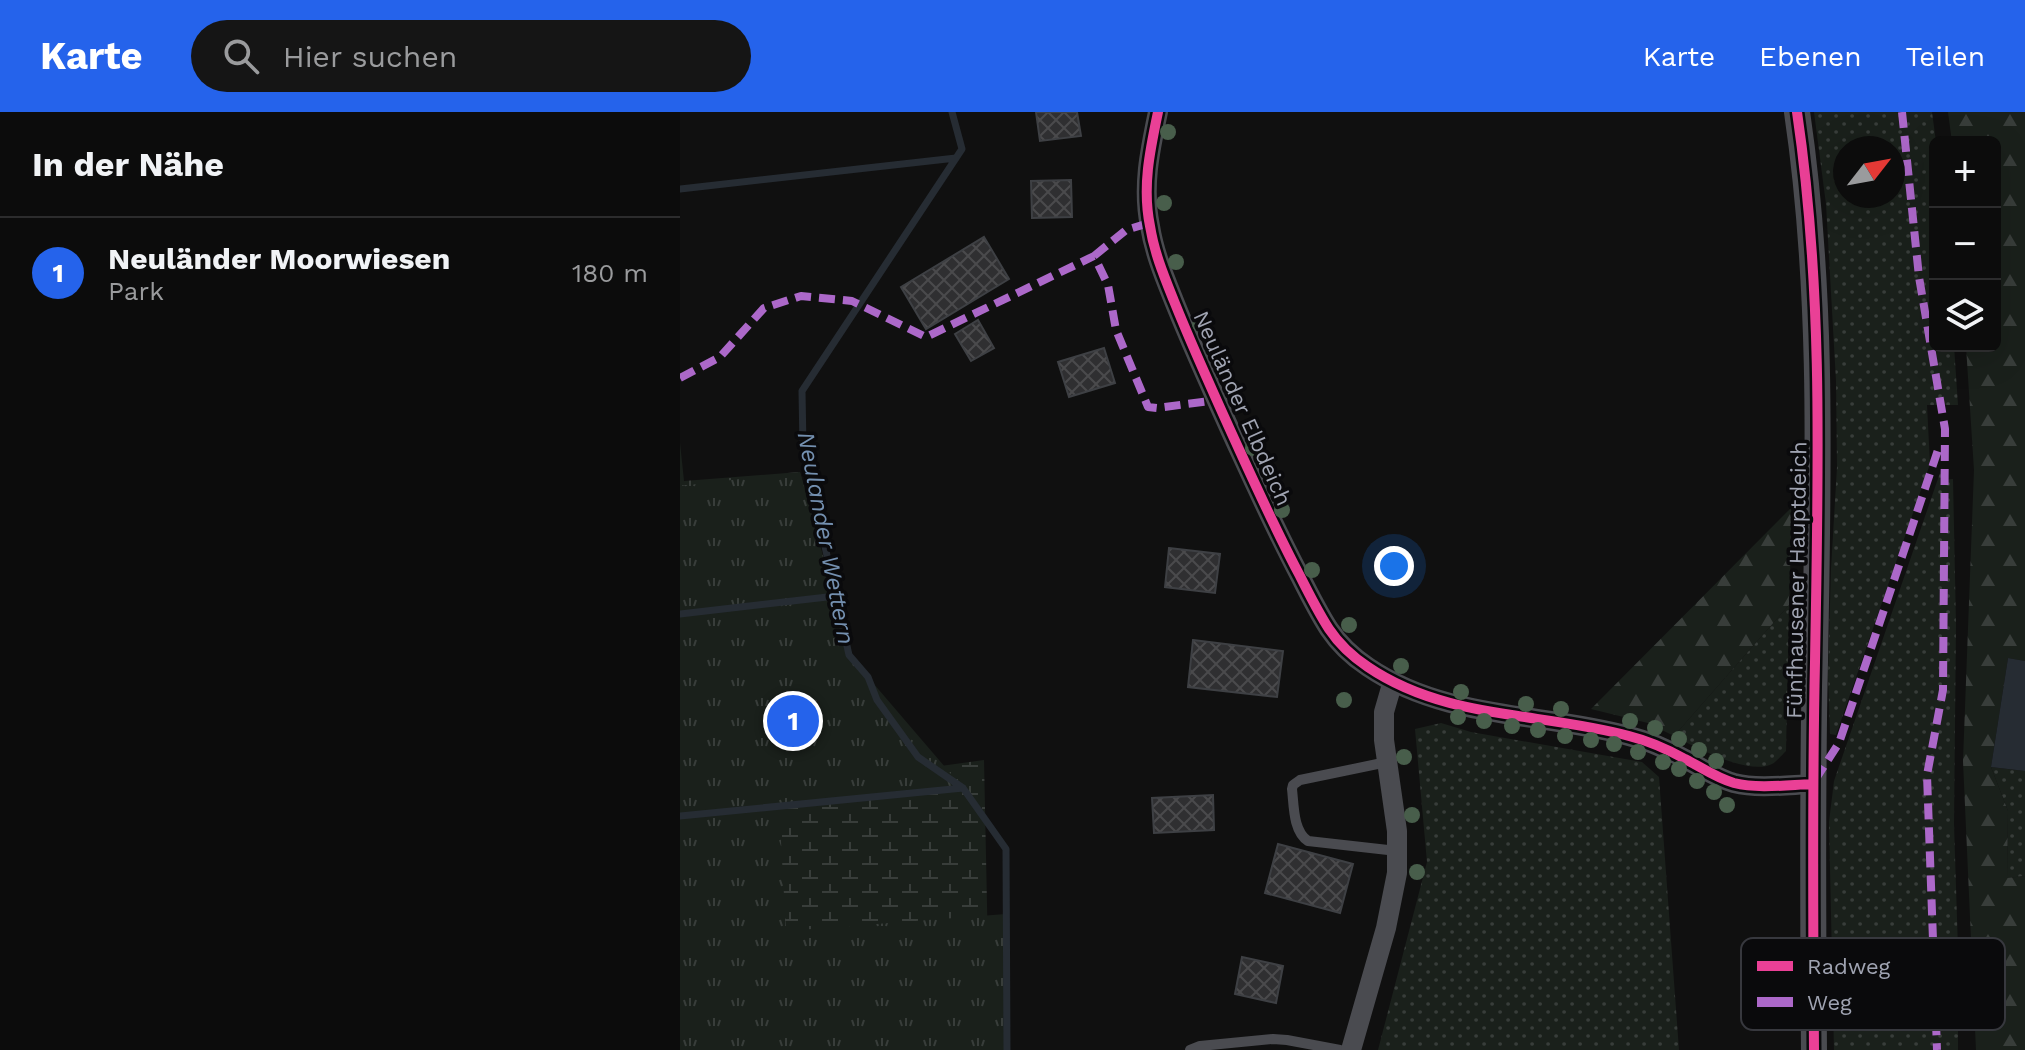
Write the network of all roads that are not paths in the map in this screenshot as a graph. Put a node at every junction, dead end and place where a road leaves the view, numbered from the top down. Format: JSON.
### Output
{"nodes":[{"id":1,"x":1158,"y":112,"type":"edge"},
{"id":2,"x":1797,"y":112,"type":"edge"},
{"id":3,"x":1393,"y":681,"type":"junction"},
{"id":4,"x":1387,"y":762,"type":"junction"},
{"id":5,"x":1812,"y":784,"type":"junction"},
{"id":6,"x":1397,"y":851,"type":"junction"},
{"id":7,"x":1813,"y":938,"type":"edge"},
{"id":8,"x":1814,"y":1030,"type":"edge"},
{"id":9,"x":1190,"y":1050,"type":"edge"},
{"id":10,"x":1340,"y":1050,"type":"edge"},
{"id":11,"x":1351,"y":1050,"type":"edge"},
{"id":12,"x":1814,"y":1050,"type":"edge"}],
"edges":[{"from":1,"to":3,"type":"street","name":"Neuländer Elbdeich"},
{"from":2,"to":5,"type":"street","name":"Fünfhausener Hauptdeich"},
{"from":3,"to":4,"type":"street"},
{"from":3,"to":5,"type":"street","name":"Neuländer Elbdeich"},
{"from":4,"to":6,"type":"street"},
{"from":4,"to":6,"type":"lane"},
{"from":5,"to":7,"type":"street","name":"Fünfhausener Hauptdeich"},
{"from":6,"to":11,"type":"street"},
{"from":8,"to":12,"type":"street","name":"Fünfhausener Hauptdeich"},
{"from":9,"to":10,"type":"lane"}]}
